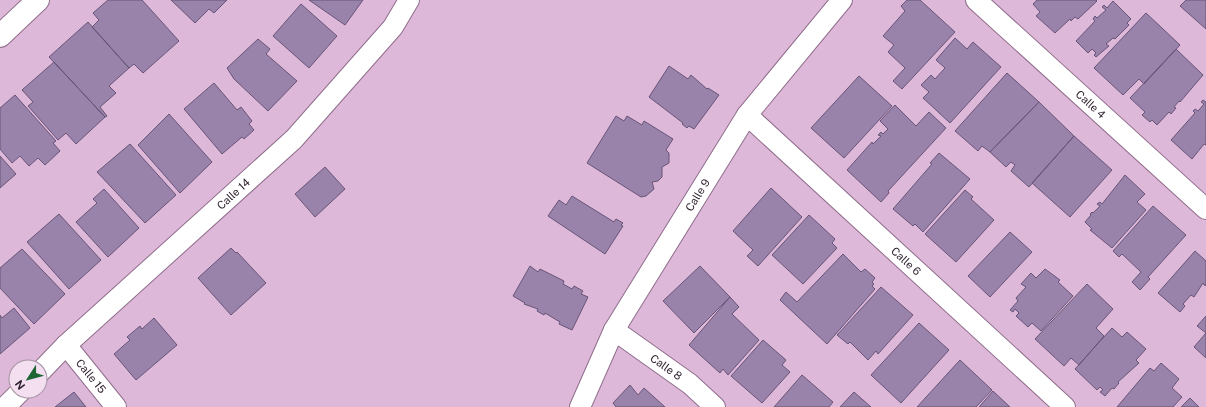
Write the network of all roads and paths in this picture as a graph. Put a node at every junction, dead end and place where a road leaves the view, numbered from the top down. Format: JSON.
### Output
{"nodes":[{"id":1,"x":38,"y":0,"type":"edge"},
{"id":2,"x":409,"y":0,"type":"edge"},
{"id":3,"x":842,"y":0,"type":"edge"},
{"id":4,"x":976,"y":0,"type":"edge"},
{"id":5,"x":0,"y":36,"type":"edge"},
{"id":6,"x":747,"y":115,"type":"junction"},
{"id":7,"x":1206,"y":209,"type":"edge"},
{"id":8,"x":614,"y":330,"type":"junction"},
{"id":9,"x":66,"y":346,"type":"junction"},
{"id":10,"x":48,"y":364,"type":"edge"},
{"id":11,"x":14,"y":399,"type":"edge"},
{"id":12,"x":6,"y":407,"type":"edge"},
{"id":13,"x":116,"y":407,"type":"edge"},
{"id":14,"x":580,"y":407,"type":"edge"},
{"id":15,"x":715,"y":407,"type":"edge"},
{"id":16,"x":1065,"y":407,"type":"edge"}],
"edges":[{"from":1,"to":5,"type":"street"},
{"from":2,"to":9,"type":"street","name":"Calle 14"},
{"from":3,"to":6,"type":"street","name":"Calle 9"},
{"from":4,"to":7,"type":"street","name":"Calle 4"},
{"from":6,"to":8,"type":"street","name":"Calle 9"},
{"from":6,"to":16,"type":"street","name":"Calle 6"},
{"from":8,"to":14,"type":"street","name":"Calle 9"},
{"from":8,"to":15,"type":"street","name":"Calle 8"},
{"from":9,"to":10,"type":"street","name":"Calle 14"},
{"from":9,"to":13,"type":"street","name":"Calle 15"},
{"from":11,"to":12,"type":"street"}]}
